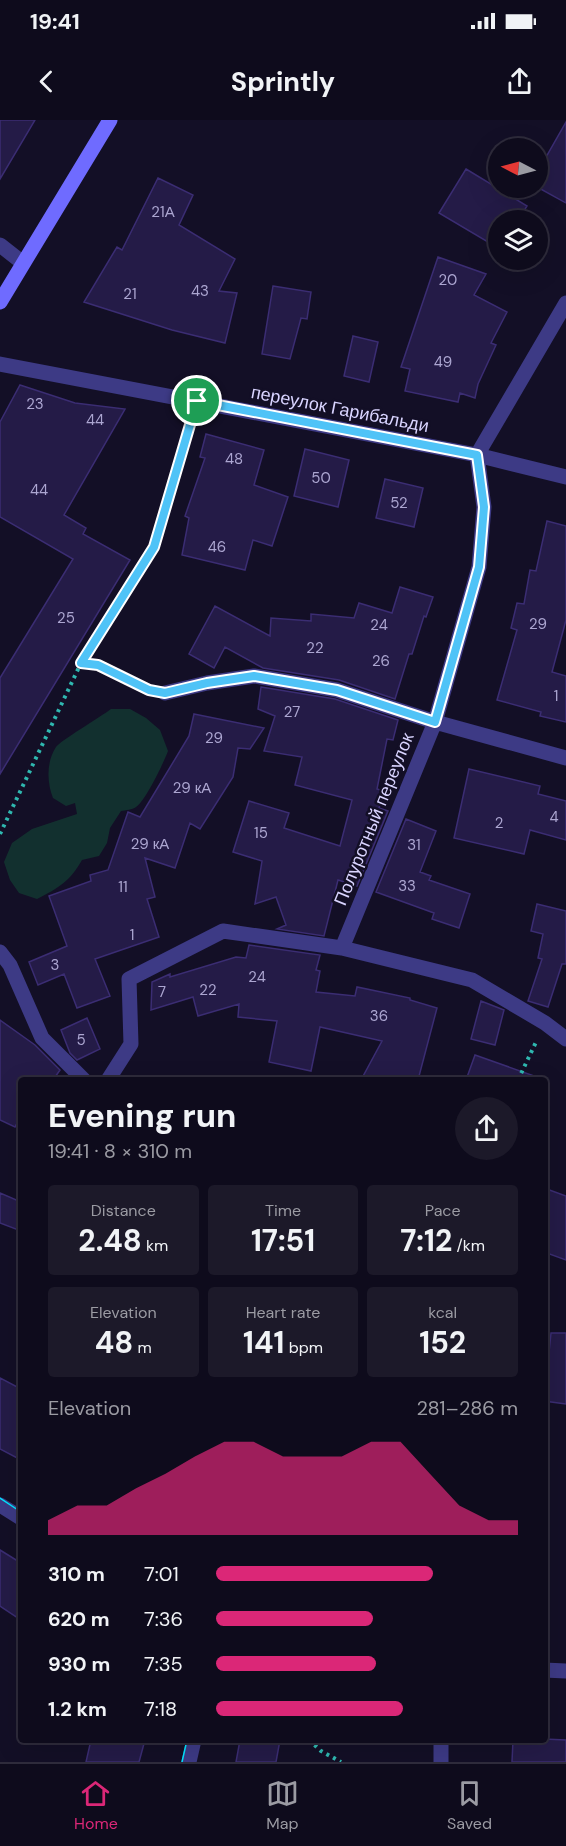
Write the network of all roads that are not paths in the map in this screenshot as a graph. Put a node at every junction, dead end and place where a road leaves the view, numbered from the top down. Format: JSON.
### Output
{"nodes":[{"id":1,"x":110,"y":120,"type":"edge"},
{"id":2,"x":0,"y":245,"type":"edge"},
{"id":3,"x":23,"y":263,"type":"junction"},
{"id":4,"x":0,"y":302,"type":"edge"},
{"id":5,"x":566,"y":303,"type":"edge"},
{"id":6,"x":0,"y":364,"type":"edge"},
{"id":7,"x":477,"y":455,"type":"junction"},
{"id":8,"x":566,"y":477,"type":"edge"},
{"id":9,"x":165,"y":693,"type":"road end"},
{"id":10,"x":435,"y":722,"type":"junction"},
{"id":11,"x":566,"y":758,"type":"edge"},
{"id":12,"x":342,"y":948,"type":"junction"},
{"id":13,"x":0,"y":952,"type":"edge"},
{"id":14,"x":566,"y":1039,"type":"edge"},
{"id":15,"x":81,"y":1077,"type":"edge"},
{"id":16,"x":110,"y":1077,"type":"edge"},
{"id":17,"x":0,"y":1505,"type":"edge"},
{"id":18,"x":18,"y":1516,"type":"edge"},
{"id":19,"x":548,"y":1670,"type":"edge"},
{"id":20,"x":566,"y":1671,"type":"edge"},
{"id":21,"x":193,"y":1743,"type":"edge"},
{"id":22,"x":441,"y":1743,"type":"edge"},
{"id":23,"x":189,"y":1762,"type":"edge"},
{"id":24,"x":441,"y":1762,"type":"edge"}],
"edges":[{"from":1,"to":3,"type":"main road"},
{"from":2,"to":3,"type":"street"},
{"from":3,"to":4,"type":"main road"},
{"from":5,"to":7,"type":"street"},
{"from":6,"to":7,"type":"street","name":"переулок Гарибальди"},
{"from":7,"to":8,"type":"street","name":"переулок Гарибальди"},
{"from":7,"to":10,"type":"street","name":"Полуротный переулок"},
{"from":9,"to":10,"type":"street"},
{"from":10,"to":11,"type":"street"},
{"from":10,"to":12,"type":"street","name":"Полуротный переулок"},
{"from":12,"to":14,"type":"street"},
{"from":12,"to":16,"type":"street"},
{"from":13,"to":15,"type":"street"},
{"from":17,"to":18,"type":"street"},
{"from":19,"to":20,"type":"street"},
{"from":21,"to":23,"type":"street"},
{"from":22,"to":24,"type":"street"}]}
